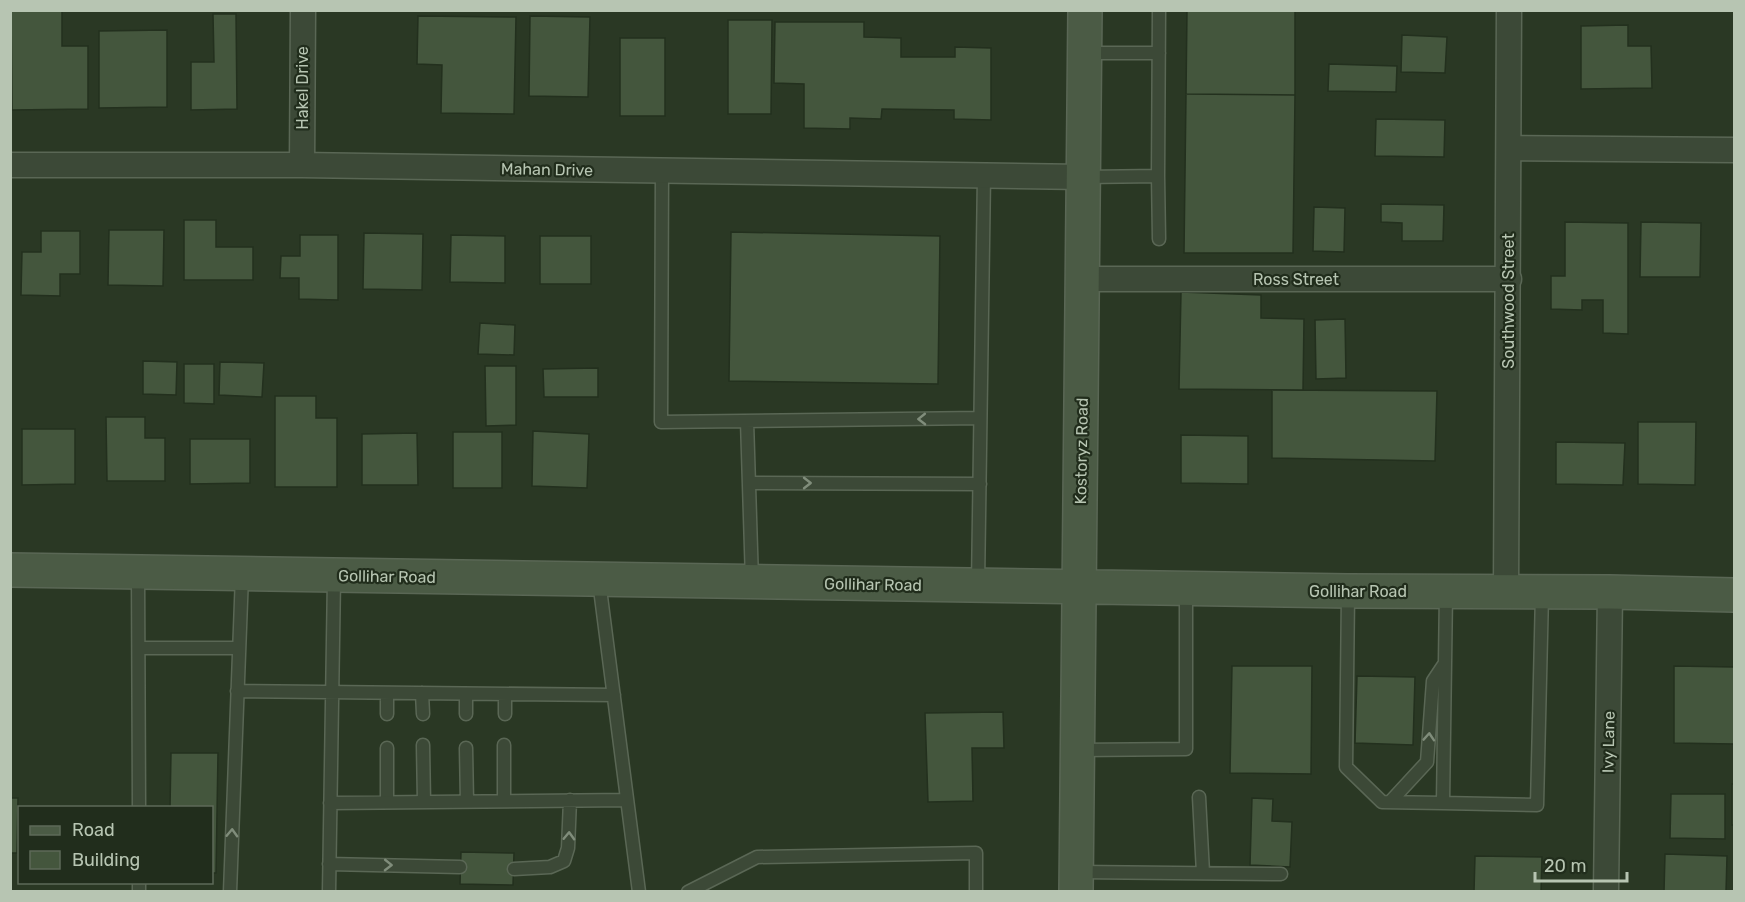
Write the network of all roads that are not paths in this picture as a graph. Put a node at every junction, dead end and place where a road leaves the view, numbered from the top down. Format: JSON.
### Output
{"nodes":[{"id":1,"x":303,"y":10,"type":"edge"},
{"id":2,"x":1085,"y":10,"type":"edge"},
{"id":3,"x":1159,"y":10,"type":"edge"},
{"id":4,"x":1509,"y":10,"type":"edge"},
{"id":5,"x":1085,"y":53,"type":"junction"},
{"id":6,"x":1159,"y":53,"type":"junction"},
{"id":7,"x":1509,"y":148,"type":"junction"},
{"id":8,"x":1734,"y":150,"type":"edge"},
{"id":9,"x":10,"y":165,"type":"edge"},
{"id":10,"x":302,"y":165,"type":"junction"},
{"id":11,"x":662,"y":170,"type":"junction"},
{"id":12,"x":984,"y":175,"type":"junction"},
{"id":13,"x":1158,"y":176,"type":"junction"},
{"id":14,"x":1084,"y":177,"type":"junction"},
{"id":15,"x":1159,"y":239,"type":"dead end"},
{"id":16,"x":1083,"y":279,"type":"junction"},
{"id":17,"x":1509,"y":279,"type":"junction"},
{"id":18,"x":980,"y":418,"type":"junction"},
{"id":19,"x":747,"y":421,"type":"junction"},
{"id":20,"x":749,"y":483,"type":"junction"},
{"id":21,"x":980,"y":484,"type":"junction"},
{"id":22,"x":10,"y":570,"type":"edge"},
{"id":23,"x":138,"y":572,"type":"junction"},
{"id":24,"x":242,"y":574,"type":"junction"},
{"id":25,"x":334,"y":575,"type":"junction"},
{"id":26,"x":599,"y":580,"type":"junction"},
{"id":27,"x":752,"y":582,"type":"junction"},
{"id":28,"x":978,"y":586,"type":"junction"},
{"id":29,"x":1080,"y":587,"type":"junction"},
{"id":30,"x":1186,"y":588,"type":"junction"},
{"id":31,"x":1446,"y":590,"type":"junction"},
{"id":32,"x":1348,"y":591,"type":"junction"},
{"id":33,"x":1506,"y":591,"type":"junction"},
{"id":34,"x":1542,"y":591,"type":"junction"},
{"id":35,"x":1610,"y":592,"type":"junction"},
{"id":36,"x":1734,"y":595,"type":"edge"},
{"id":37,"x":139,"y":648,"type":"junction"},
{"id":38,"x":239,"y":648,"type":"junction"},
{"id":39,"x":1445,"y":663,"type":"junction"},
{"id":40,"x":237,"y":691,"type":"junction"},
{"id":41,"x":332,"y":693,"type":"junction"},
{"id":42,"x":387,"y":693,"type":"junction"},
{"id":43,"x":422,"y":693,"type":"junction"},
{"id":44,"x":466,"y":694,"type":"junction"},
{"id":45,"x":505,"y":694,"type":"junction"},
{"id":46,"x":614,"y":695,"type":"junction"},
{"id":47,"x":387,"y":714,"type":"dead end"},
{"id":48,"x":423,"y":714,"type":"dead end"},
{"id":49,"x":466,"y":714,"type":"dead end"},
{"id":50,"x":505,"y":714,"type":"dead end"},
{"id":51,"x":504,"y":745,"type":"dead end"},
{"id":52,"x":423,"y":746,"type":"dead end"},
{"id":53,"x":387,"y":748,"type":"dead end"},
{"id":54,"x":466,"y":748,"type":"dead end"},
{"id":55,"x":1078,"y":750,"type":"junction"},
{"id":56,"x":1199,"y":797,"type":"dead end"},
{"id":57,"x":570,"y":800,"type":"junction"},
{"id":58,"x":627,"y":800,"type":"junction"},
{"id":59,"x":504,"y":801,"type":"junction"},
{"id":60,"x":387,"y":802,"type":"junction"},
{"id":61,"x":423,"y":802,"type":"junction"},
{"id":62,"x":467,"y":802,"type":"junction"},
{"id":63,"x":1390,"y":802,"type":"junction"},
{"id":64,"x":1443,"y":802,"type":"junction"},
{"id":65,"x":330,"y":803,"type":"junction"},
{"id":66,"x":139,"y":806,"type":"edge"},
{"id":67,"x":329,"y":864,"type":"junction"},
{"id":68,"x":460,"y":867,"type":"dead end"},
{"id":69,"x":514,"y":869,"type":"dead end"},
{"id":70,"x":1203,"y":873,"type":"junction"},
{"id":71,"x":1281,"y":874,"type":"dead end"},
{"id":72,"x":1076,"y":882,"type":"edge"},
{"id":73,"x":230,"y":891,"type":"edge"},
{"id":74,"x":329,"y":891,"type":"edge"},
{"id":75,"x":639,"y":891,"type":"edge"},
{"id":76,"x":688,"y":891,"type":"edge"},
{"id":77,"x":976,"y":891,"type":"edge"},
{"id":78,"x":1606,"y":891,"type":"edge"}],
"edges":[{"from":1,"to":10,"type":"street","name":"Hakel Drive"},
{"from":2,"to":5,"type":"main road","name":"Kostoryz Road"},
{"from":3,"to":6,"type":"lane"},
{"from":4,"to":7,"type":"street","name":"Southwood Street"},
{"from":5,"to":6,"type":"lane"},
{"from":5,"to":14,"type":"main road","name":"Kostoryz Road"},
{"from":6,"to":13,"type":"lane"},
{"from":7,"to":8,"type":"street"},
{"from":7,"to":17,"type":"street","name":"Southwood Street"},
{"from":9,"to":10,"type":"street","name":"Mahan Drive"},
{"from":10,"to":11,"type":"street","name":"Mahan Drive"},
{"from":11,"to":12,"type":"street","name":"Mahan Drive"},
{"from":11,"to":19,"type":"lane"},
{"from":12,"to":14,"type":"street","name":"Mahan Drive"},
{"from":12,"to":18,"type":"lane"},
{"from":13,"to":14,"type":"lane"},
{"from":13,"to":15,"type":"lane"},
{"from":14,"to":16,"type":"main road","name":"Kostoryz Road"},
{"from":16,"to":17,"type":"street","name":"Ross Street"},
{"from":16,"to":29,"type":"main road","name":"Kostoryz Road"},
{"from":17,"to":33,"type":"street","name":"Southwood Street"},
{"from":18,"to":19,"type":"lane","one_way":true},
{"from":18,"to":21,"type":"lane"},
{"from":19,"to":20,"type":"lane"},
{"from":20,"to":21,"type":"lane","one_way":true},
{"from":20,"to":27,"type":"lane"},
{"from":21,"to":28,"type":"lane"},
{"from":22,"to":23,"type":"main road","name":"Gollihar Road"},
{"from":23,"to":24,"type":"main road","name":"Gollihar Road"},
{"from":23,"to":37,"type":"lane"},
{"from":24,"to":25,"type":"main road","name":"Gollihar Road"},
{"from":24,"to":38,"type":"lane"},
{"from":25,"to":26,"type":"main road","name":"Gollihar Road"},
{"from":25,"to":41,"type":"lane"},
{"from":26,"to":27,"type":"main road","name":"Gollihar Road"},
{"from":26,"to":46,"type":"lane"},
{"from":27,"to":28,"type":"main road","name":"Gollihar Road"},
{"from":28,"to":29,"type":"main road","name":"Gollihar Road"},
{"from":29,"to":30,"type":"main road","name":"Gollihar Road"},
{"from":29,"to":55,"type":"main road","name":"Kostoryz Road"},
{"from":30,"to":32,"type":"main road","name":"Gollihar Road"},
{"from":30,"to":55,"type":"lane"},
{"from":31,"to":32,"type":"main road","name":"Gollihar Road"},
{"from":31,"to":33,"type":"main road","name":"Gollihar Road"},
{"from":31,"to":39,"type":"lane"},
{"from":32,"to":63,"type":"lane"},
{"from":33,"to":34,"type":"main road","name":"Gollihar Road"},
{"from":34,"to":35,"type":"main road","name":"Gollihar Road"},
{"from":34,"to":64,"type":"lane"},
{"from":35,"to":36,"type":"main road","name":"Gollihar Road"},
{"from":35,"to":78,"type":"street","name":"Ivy Lane"},
{"from":37,"to":38,"type":"lane"},
{"from":37,"to":66,"type":"lane"},
{"from":38,"to":40,"type":"lane"},
{"from":63,"to":39,"type":"lane","one_way":true},
{"from":39,"to":64,"type":"lane"},
{"from":40,"to":41,"type":"lane"},
{"from":73,"to":40,"type":"lane","one_way":true},
{"from":41,"to":42,"type":"lane"},
{"from":41,"to":65,"type":"lane"},
{"from":42,"to":43,"type":"lane"},
{"from":42,"to":47,"type":"lane"},
{"from":43,"to":44,"type":"lane"},
{"from":43,"to":48,"type":"lane"},
{"from":44,"to":45,"type":"lane"},
{"from":44,"to":49,"type":"lane"},
{"from":45,"to":46,"type":"lane"},
{"from":45,"to":50,"type":"lane"},
{"from":46,"to":58,"type":"lane"},
{"from":51,"to":59,"type":"lane"},
{"from":52,"to":61,"type":"lane"},
{"from":53,"to":60,"type":"lane"},
{"from":54,"to":62,"type":"lane"},
{"from":55,"to":72,"type":"main road","name":"Kostoryz Road"},
{"from":56,"to":70,"type":"lane"},
{"from":57,"to":58,"type":"lane"},
{"from":57,"to":59,"type":"lane"},
{"from":69,"to":57,"type":"lane","one_way":true},
{"from":58,"to":75,"type":"lane"},
{"from":59,"to":62,"type":"lane"},
{"from":60,"to":61,"type":"lane"},
{"from":60,"to":65,"type":"lane"},
{"from":61,"to":62,"type":"lane"},
{"from":63,"to":64,"type":"lane"},
{"from":65,"to":67,"type":"lane"},
{"from":67,"to":68,"type":"lane","one_way":true},
{"from":67,"to":74,"type":"lane"},
{"from":70,"to":71,"type":"lane"},
{"from":70,"to":72,"type":"lane"},
{"from":76,"to":77,"type":"lane"}]}
